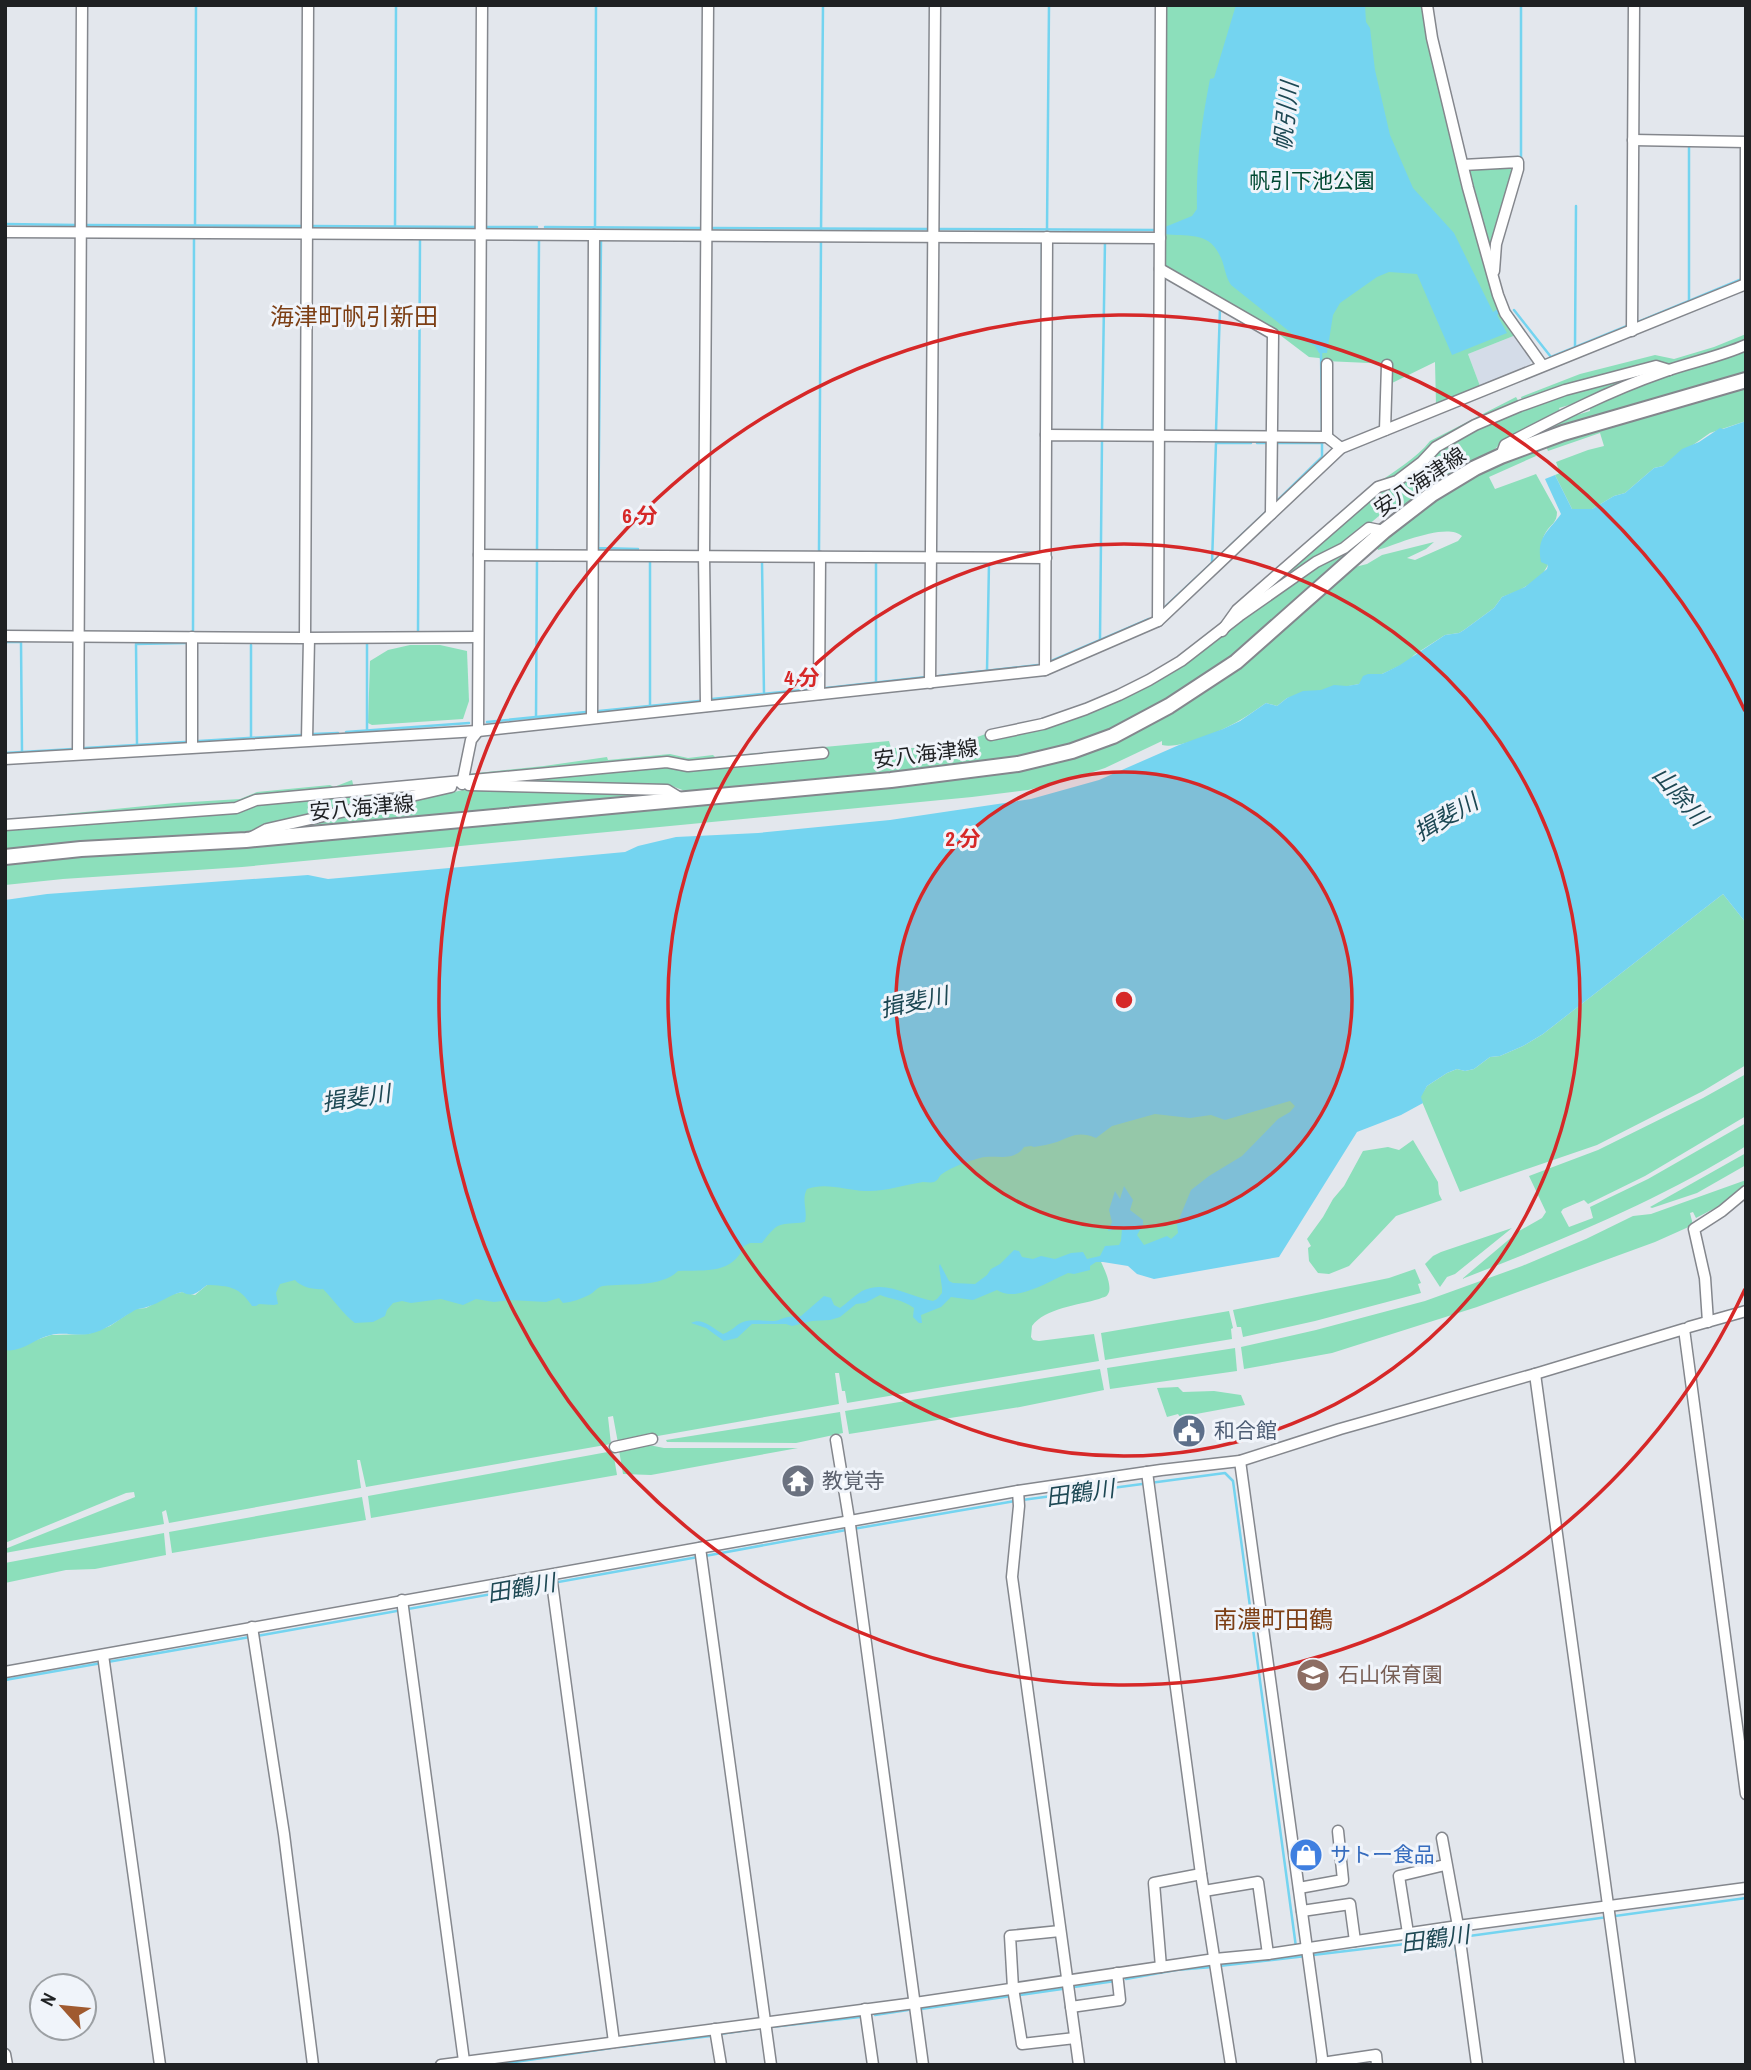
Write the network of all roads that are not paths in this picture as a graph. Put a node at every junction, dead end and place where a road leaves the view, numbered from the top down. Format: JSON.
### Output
{"nodes":[{"id":1,"x":82,"y":5,"type":"edge"},
{"id":2,"x":308,"y":5,"type":"edge"},
{"id":3,"x":482,"y":5,"type":"edge"},
{"id":4,"x":708,"y":5,"type":"edge"},
{"id":5,"x":935,"y":5,"type":"edge"},
{"id":6,"x":1161,"y":5,"type":"edge"},
{"id":7,"x":1427,"y":5,"type":"edge"},
{"id":8,"x":1634,"y":5,"type":"edge"},
{"id":9,"x":1633,"y":140,"type":"junction"},
{"id":10,"x":1746,"y":142,"type":"edge"},
{"id":11,"x":1463,"y":165,"type":"junction"},
{"id":12,"x":5,"y":232,"type":"edge"},
{"id":13,"x":81,"y":232,"type":"junction"},
{"id":14,"x":307,"y":233,"type":"junction"},
{"id":15,"x":1160,"y":233,"type":"junction"},
{"id":16,"x":481,"y":234,"type":"junction"},
{"id":17,"x":594,"y":235,"type":"junction"},
{"id":18,"x":707,"y":235,"type":"junction"},
{"id":19,"x":934,"y":235,"type":"junction"},
{"id":20,"x":1047,"y":237,"type":"junction"},
{"id":21,"x":1160,"y":269,"type":"junction"},
{"id":22,"x":1493,"y":278,"type":"junction"},
{"id":23,"x":1746,"y":284,"type":"edge"},
{"id":24,"x":1632,"y":331,"type":"junction"},
{"id":25,"x":1746,"y":345,"type":"edge"},
{"id":26,"x":1327,"y":364,"type":"dead end"},
{"id":27,"x":1387,"y":365,"type":"dead end"},
{"id":28,"x":1542,"y":365,"type":"junction"},
{"id":29,"x":1669,"y":370,"type":"junction"},
{"id":30,"x":1746,"y":380,"type":"edge"},
{"id":31,"x":1385,"y":430,"type":"junction"},
{"id":32,"x":1046,"y":435,"type":"junction"},
{"id":33,"x":1158,"y":435,"type":"junction"},
{"id":34,"x":1273,"y":436,"type":"junction"},
{"id":35,"x":1327,"y":437,"type":"junction"},
{"id":36,"x":1340,"y":448,"type":"junction"},
{"id":37,"x":1501,"y":456,"type":"junction"},
{"id":38,"x":1271,"y":514,"type":"junction"},
{"id":39,"x":1384,"y":531,"type":"junction"},
{"id":40,"x":479,"y":555,"type":"junction"},
{"id":41,"x":593,"y":555,"type":"junction"},
{"id":42,"x":705,"y":555,"type":"junction"},
{"id":43,"x":820,"y":557,"type":"junction"},
{"id":44,"x":932,"y":557,"type":"junction"},
{"id":45,"x":1046,"y":558,"type":"junction"},
{"id":46,"x":1158,"y":621,"type":"junction"},
{"id":47,"x":1222,"y":631,"type":"junction"},
{"id":48,"x":5,"y":636,"type":"edge"},
{"id":49,"x":79,"y":636,"type":"junction"},
{"id":50,"x":192,"y":637,"type":"junction"},
{"id":51,"x":478,"y":637,"type":"junction"},
{"id":52,"x":307,"y":638,"type":"junction"},
{"id":53,"x":1045,"y":670,"type":"junction"},
{"id":54,"x":930,"y":683,"type":"junction"},
{"id":55,"x":819,"y":694,"type":"junction"},
{"id":56,"x":706,"y":706,"type":"junction"},
{"id":57,"x":592,"y":718,"type":"junction"},
{"id":58,"x":478,"y":731,"type":"junction"},
{"id":59,"x":991,"y":735,"type":"dead end"},
{"id":60,"x":307,"y":740,"type":"junction"},
{"id":61,"x":192,"y":747,"type":"junction"},
{"id":62,"x":823,"y":753,"type":"dead end"},
{"id":63,"x":78,"y":754,"type":"junction"},
{"id":64,"x":5,"y":759,"type":"edge"},
{"id":65,"x":462,"y":783,"type":"junction"},
{"id":66,"x":680,"y":798,"type":"junction"},
{"id":67,"x":5,"y":825,"type":"edge"},
{"id":68,"x":246,"y":840,"type":"junction"},
{"id":69,"x":5,"y":857,"type":"edge"},
{"id":70,"x":1746,"y":1191,"type":"edge"},
{"id":71,"x":1746,"y":1311,"type":"edge"},
{"id":72,"x":1708,"y":1322,"type":"junction"},
{"id":73,"x":1689,"y":1327,"type":"dead end"},
{"id":74,"x":1535,"y":1374,"type":"junction"},
{"id":75,"x":652,"y":1439,"type":"dead end"},
{"id":76,"x":836,"y":1440,"type":"dead end"},
{"id":77,"x":615,"y":1447,"type":"dead end"},
{"id":78,"x":1240,"y":1461,"type":"junction"},
{"id":79,"x":1147,"y":1474,"type":"junction"},
{"id":80,"x":1018,"y":1493,"type":"junction"},
{"id":81,"x":850,"y":1527,"type":"junction"},
{"id":82,"x":700,"y":1549,"type":"junction"},
{"id":83,"x":551,"y":1576,"type":"junction"},
{"id":84,"x":402,"y":1602,"type":"junction"},
{"id":85,"x":252,"y":1628,"type":"junction"},
{"id":86,"x":104,"y":1656,"type":"junction"},
{"id":87,"x":5,"y":1672,"type":"edge"},
{"id":88,"x":1746,"y":1794,"type":"edge"},
{"id":89,"x":1338,"y":1831,"type":"dead end"},
{"id":90,"x":1442,"y":1838,"type":"dead end"},
{"id":91,"x":1445,"y":1866,"type":"junction"},
{"id":92,"x":1201,"y":1874,"type":"junction"},
{"id":93,"x":1299,"y":1888,"type":"junction"},
{"id":94,"x":1746,"y":1888,"type":"edge"},
{"id":95,"x":1203,"y":1891,"type":"junction"},
{"id":96,"x":1302,"y":1911,"type":"junction"},
{"id":97,"x":1609,"y":1913,"type":"junction"},
{"id":98,"x":1060,"y":1931,"type":"junction"},
{"id":99,"x":1458,"y":1932,"type":"junction"},
{"id":100,"x":1408,"y":1933,"type":"junction"},
{"id":101,"x":1355,"y":1941,"type":"junction"},
{"id":102,"x":1307,"y":1952,"type":"junction"},
{"id":103,"x":1268,"y":1954,"type":"junction"},
{"id":104,"x":1215,"y":1959,"type":"junction"},
{"id":105,"x":1161,"y":1967,"type":"junction"},
{"id":106,"x":1116,"y":1973,"type":"junction"},
{"id":107,"x":1067,"y":1980,"type":"junction"},
{"id":108,"x":1013,"y":1988,"type":"junction"},
{"id":109,"x":915,"y":2003,"type":"junction"},
{"id":110,"x":1071,"y":2007,"type":"junction"},
{"id":111,"x":865,"y":2009,"type":"junction"},
{"id":112,"x":765,"y":2022,"type":"junction"},
{"id":113,"x":715,"y":2029,"type":"junction"},
{"id":114,"x":1075,"y":2038,"type":"junction"},
{"id":115,"x":614,"y":2042,"type":"junction"},
{"id":116,"x":5,"y":2054,"type":"edge"},
{"id":117,"x":464,"y":2062,"type":"junction"},
{"id":118,"x":1323,"y":2064,"type":"edge"},
{"id":119,"x":7,"y":2065,"type":"edge"},
{"id":120,"x":160,"y":2065,"type":"edge"},
{"id":121,"x":313,"y":2065,"type":"edge"},
{"id":122,"x":441,"y":2065,"type":"edge"},
{"id":123,"x":721,"y":2065,"type":"edge"},
{"id":124,"x":771,"y":2065,"type":"edge"},
{"id":125,"x":873,"y":2065,"type":"edge"},
{"id":126,"x":923,"y":2065,"type":"edge"},
{"id":127,"x":1079,"y":2065,"type":"edge"},
{"id":128,"x":1231,"y":2065,"type":"edge"},
{"id":129,"x":1377,"y":2065,"type":"edge"},
{"id":130,"x":1477,"y":2065,"type":"edge"},
{"id":131,"x":1630,"y":2065,"type":"edge"}],
"edges":[{"from":1,"to":13,"type":"street"},
{"from":2,"to":14,"type":"street"},
{"from":3,"to":16,"type":"street"},
{"from":4,"to":18,"type":"street"},
{"from":5,"to":19,"type":"street"},
{"from":6,"to":15,"type":"street"},
{"from":7,"to":11,"type":"street"},
{"from":8,"to":9,"type":"street"},
{"from":9,"to":10,"type":"street"},
{"from":9,"to":24,"type":"street"},
{"from":10,"to":23,"type":"street"},
{"from":11,"to":22,"type":"street"},
{"from":11,"to":22,"type":"street"},
{"from":12,"to":13,"type":"street"},
{"from":13,"to":14,"type":"street"},
{"from":13,"to":49,"type":"street"},
{"from":14,"to":16,"type":"street"},
{"from":14,"to":52,"type":"street"},
{"from":15,"to":20,"type":"street"},
{"from":15,"to":21,"type":"street"},
{"from":16,"to":17,"type":"street"},
{"from":16,"to":40,"type":"street"},
{"from":17,"to":18,"type":"street"},
{"from":17,"to":41,"type":"street"},
{"from":18,"to":19,"type":"street"},
{"from":18,"to":42,"type":"street"},
{"from":19,"to":20,"type":"street"},
{"from":19,"to":44,"type":"street"},
{"from":20,"to":32,"type":"street"},
{"from":21,"to":33,"type":"street"},
{"from":21,"to":34,"type":"street"},
{"from":22,"to":28,"type":"street"},
{"from":23,"to":24,"type":"street"},
{"from":24,"to":28,"type":"street"},
{"from":25,"to":29,"type":"street"},
{"from":26,"to":35,"type":"street"},
{"from":27,"to":31,"type":"street"},
{"from":28,"to":31,"type":"street"},
{"from":29,"to":37,"type":"street"},
{"from":29,"to":47,"type":"street"},
{"from":30,"to":37,"type":"main road","name":"安八海津線"},
{"from":31,"to":36,"type":"street"},
{"from":32,"to":33,"type":"street"},
{"from":32,"to":45,"type":"street"},
{"from":33,"to":34,"type":"street"},
{"from":33,"to":46,"type":"street"},
{"from":34,"to":35,"type":"street"},
{"from":34,"to":38,"type":"street"},
{"from":35,"to":36,"type":"street"},
{"from":36,"to":38,"type":"street"},
{"from":37,"to":39,"type":"main road","name":"安八海津線"},
{"from":38,"to":46,"type":"street"},
{"from":39,"to":47,"type":"street"},
{"from":39,"to":66,"type":"main road","name":"安八海津線"},
{"from":40,"to":41,"type":"street"},
{"from":40,"to":51,"type":"street"},
{"from":41,"to":42,"type":"street"},
{"from":41,"to":57,"type":"street"},
{"from":42,"to":43,"type":"street"},
{"from":42,"to":56,"type":"street"},
{"from":43,"to":44,"type":"street"},
{"from":43,"to":55,"type":"street"},
{"from":44,"to":45,"type":"street"},
{"from":44,"to":54,"type":"street"},
{"from":45,"to":53,"type":"street"},
{"from":46,"to":53,"type":"street"},
{"from":47,"to":59,"type":"street"},
{"from":48,"to":49,"type":"street"},
{"from":49,"to":50,"type":"street"},
{"from":49,"to":63,"type":"street"},
{"from":50,"to":52,"type":"street"},
{"from":50,"to":61,"type":"street"},
{"from":51,"to":52,"type":"street"},
{"from":51,"to":58,"type":"street"},
{"from":52,"to":60,"type":"street"},
{"from":53,"to":54,"type":"street"},
{"from":54,"to":55,"type":"street"},
{"from":55,"to":56,"type":"street"},
{"from":56,"to":57,"type":"street"},
{"from":57,"to":58,"type":"street"},
{"from":58,"to":60,"type":"street"},
{"from":58,"to":65,"type":"street"},
{"from":60,"to":61,"type":"street"},
{"from":61,"to":63,"type":"street"},
{"from":62,"to":65,"type":"street"},
{"from":63,"to":64,"type":"street"},
{"from":65,"to":66,"type":"street"},
{"from":65,"to":67,"type":"street"},
{"from":65,"to":68,"type":"street"},
{"from":66,"to":68,"type":"main road","name":"安八海津線"},
{"from":68,"to":69,"type":"main road","name":"安八海津線"},
{"from":70,"to":72,"type":"street"},
{"from":71,"to":72,"type":"street"},
{"from":72,"to":73,"type":"street"},
{"from":74,"to":78,"type":"street"},
{"from":74,"to":88,"type":"street"},
{"from":74,"to":97,"type":"street"},
{"from":75,"to":77,"type":"street"},
{"from":76,"to":81,"type":"street"},
{"from":78,"to":79,"type":"street"},
{"from":78,"to":93,"type":"street"},
{"from":79,"to":80,"type":"street"},
{"from":79,"to":92,"type":"street"},
{"from":80,"to":81,"type":"street"},
{"from":80,"to":98,"type":"street"},
{"from":81,"to":82,"type":"street"},
{"from":81,"to":109,"type":"street"},
{"from":82,"to":83,"type":"street"},
{"from":82,"to":112,"type":"street"},
{"from":83,"to":84,"type":"street"},
{"from":83,"to":115,"type":"street"},
{"from":84,"to":85,"type":"street"},
{"from":84,"to":117,"type":"street"},
{"from":85,"to":86,"type":"street"},
{"from":85,"to":121,"type":"street"},
{"from":86,"to":87,"type":"street"},
{"from":86,"to":120,"type":"street"},
{"from":89,"to":93,"type":"street"},
{"from":90,"to":91,"type":"street"},
{"from":91,"to":99,"type":"street"},
{"from":91,"to":100,"type":"street"},
{"from":92,"to":95,"type":"street"},
{"from":92,"to":105,"type":"street"},
{"from":93,"to":96,"type":"street"},
{"from":94,"to":97,"type":"street"},
{"from":95,"to":103,"type":"street"},
{"from":95,"to":104,"type":"street"},
{"from":96,"to":101,"type":"street"},
{"from":96,"to":102,"type":"street"},
{"from":97,"to":99,"type":"street"},
{"from":97,"to":131,"type":"street"},
{"from":98,"to":107,"type":"street"},
{"from":98,"to":108,"type":"street"},
{"from":99,"to":100,"type":"street"},
{"from":99,"to":130,"type":"street"},
{"from":100,"to":101,"type":"street"},
{"from":101,"to":102,"type":"street"},
{"from":102,"to":103,"type":"street"},
{"from":102,"to":118,"type":"street"},
{"from":103,"to":104,"type":"street"},
{"from":104,"to":105,"type":"street"},
{"from":104,"to":128,"type":"street"},
{"from":105,"to":106,"type":"street"},
{"from":106,"to":107,"type":"street"},
{"from":106,"to":110,"type":"street"},
{"from":107,"to":108,"type":"street"},
{"from":107,"to":110,"type":"street"},
{"from":108,"to":109,"type":"street"},
{"from":108,"to":114,"type":"street"},
{"from":109,"to":111,"type":"street"},
{"from":109,"to":126,"type":"street"},
{"from":110,"to":114,"type":"street"},
{"from":111,"to":112,"type":"street"},
{"from":111,"to":125,"type":"street"},
{"from":112,"to":113,"type":"street"},
{"from":112,"to":124,"type":"street"},
{"from":113,"to":115,"type":"street"},
{"from":113,"to":123,"type":"street"},
{"from":114,"to":127,"type":"street"},
{"from":115,"to":117,"type":"street"},
{"from":116,"to":119,"type":"street"},
{"from":117,"to":122,"type":"street"},
{"from":118,"to":129,"type":"street"}]}
